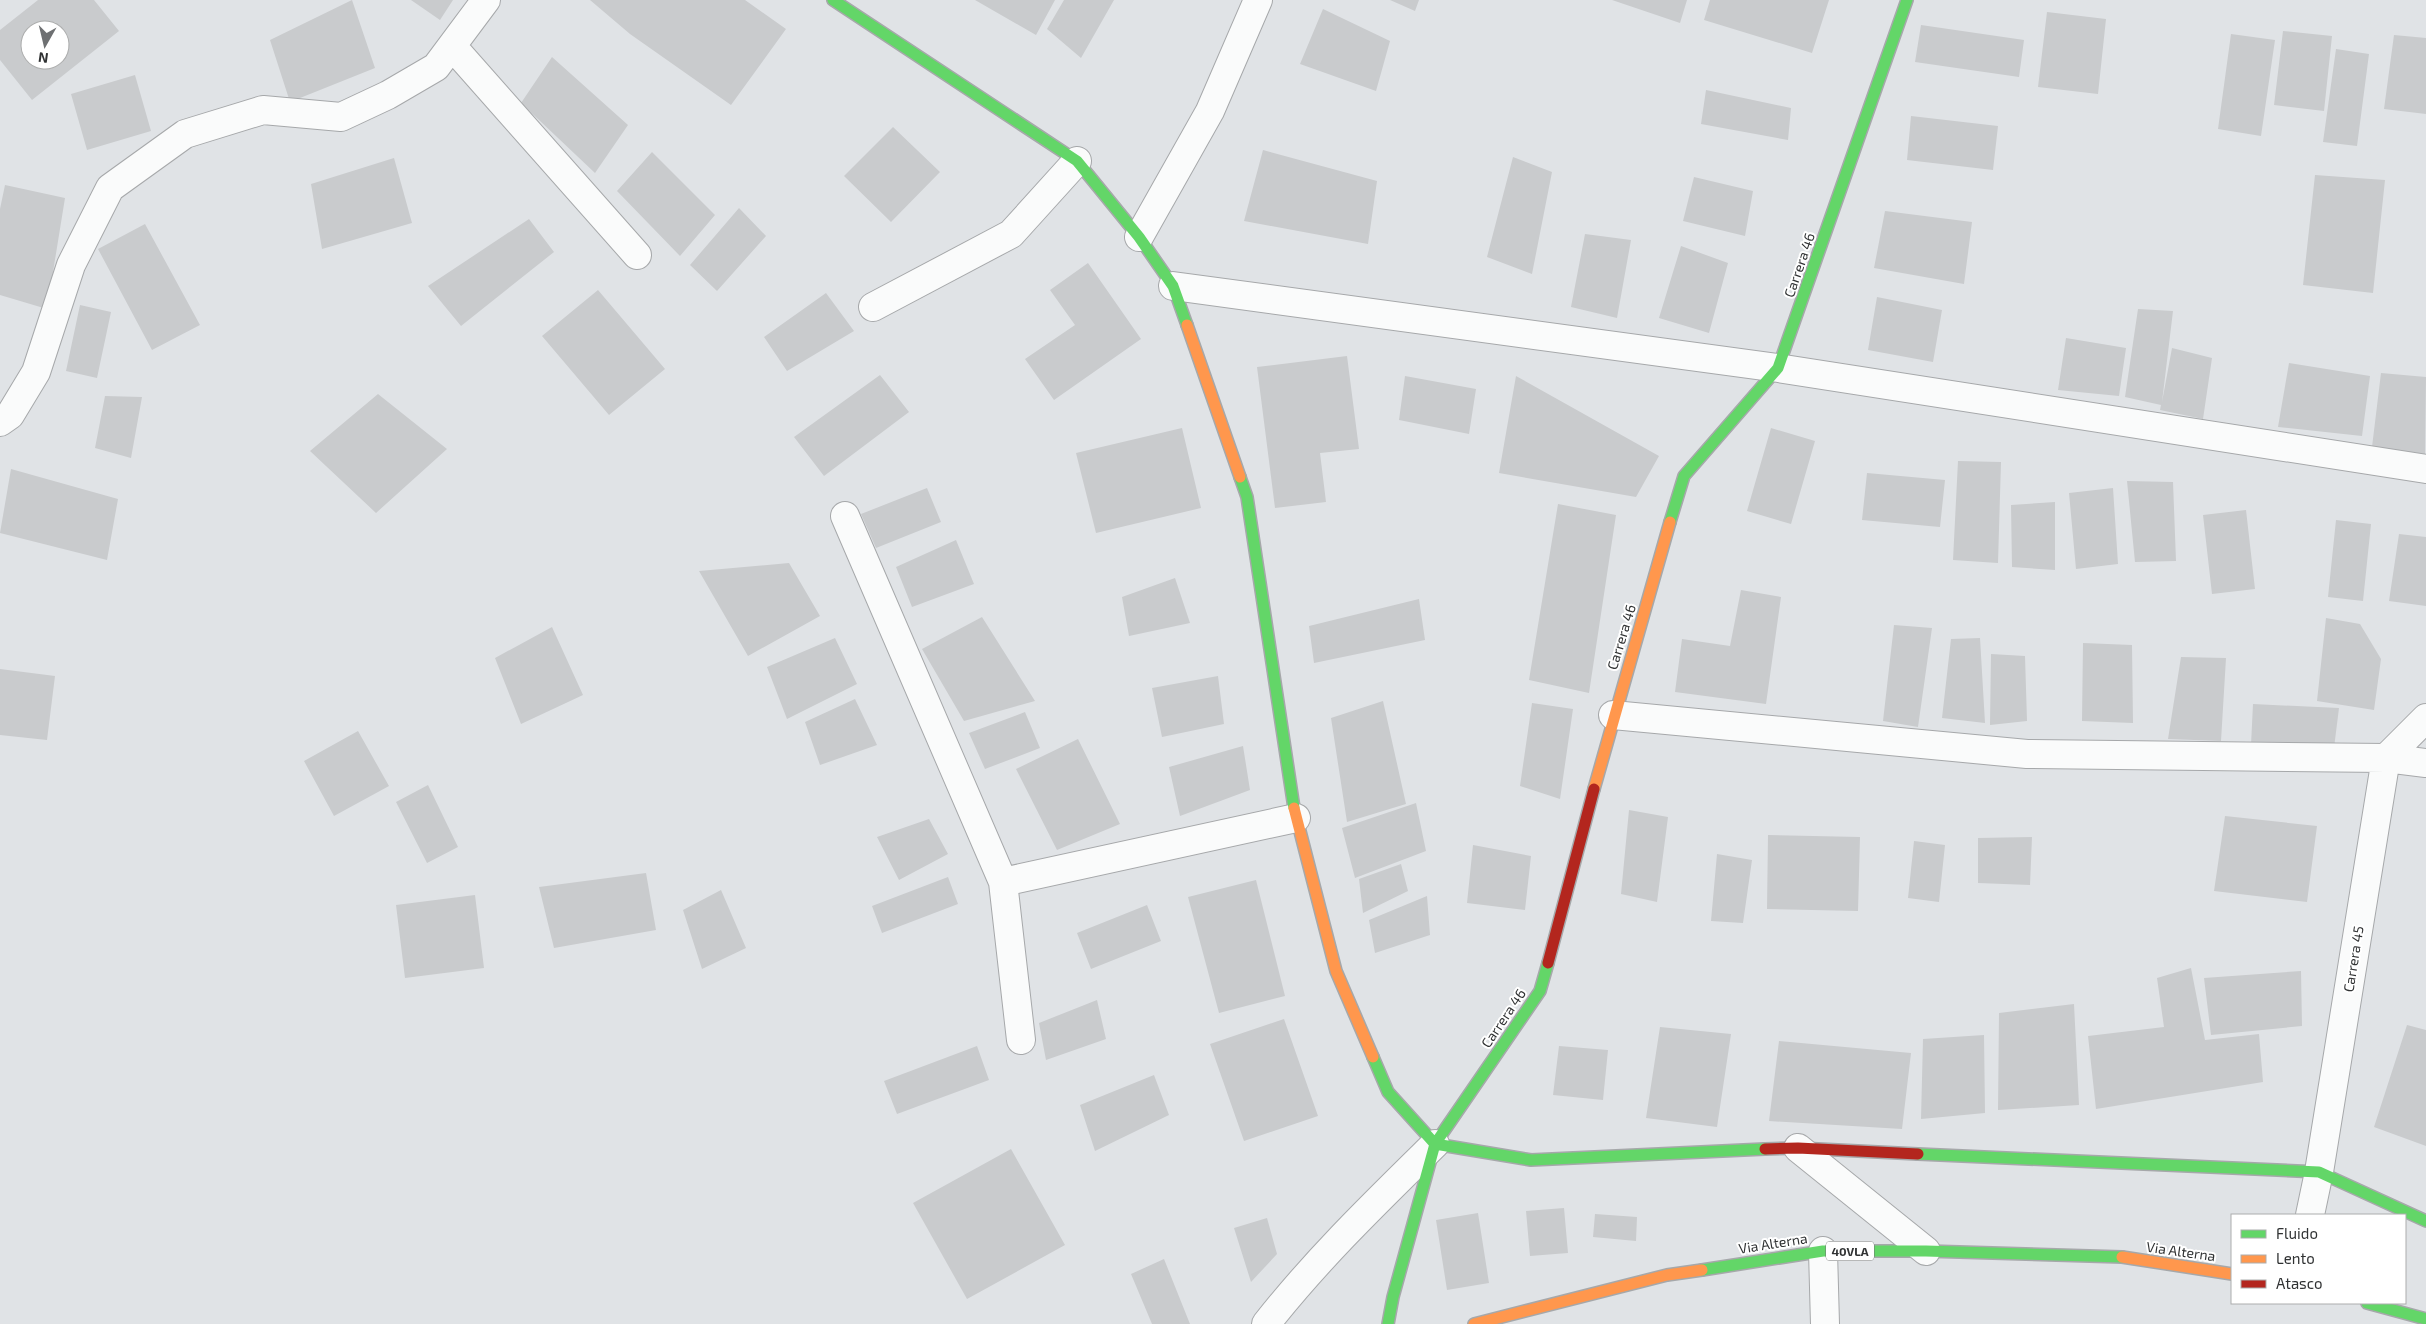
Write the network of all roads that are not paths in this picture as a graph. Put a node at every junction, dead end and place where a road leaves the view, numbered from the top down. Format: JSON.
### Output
{"nodes":[{"id":1,"x":486,"y":0,"type":"edge"},
{"id":2,"x":833,"y":0,"type":"edge"},
{"id":3,"x":1258,"y":0,"type":"edge"},
{"id":4,"x":1907,"y":0,"type":"edge"},
{"id":5,"x":452,"y":46,"type":"junction"},
{"id":6,"x":1077,"y":161,"type":"junction"},
{"id":7,"x":1139,"y":237,"type":"junction"},
{"id":8,"x":637,"y":255,"type":"dead end"},
{"id":9,"x":1173,"y":286,"type":"junction"},
{"id":10,"x":873,"y":307,"type":"dead end"},
{"id":11,"x":1778,"y":368,"type":"junction"},
{"id":12,"x":0,"y":422,"type":"edge"},
{"id":13,"x":2426,"y":468,"type":"edge"},
{"id":14,"x":845,"y":516,"type":"dead end"},
{"id":15,"x":1613,"y":715,"type":"junction"},
{"id":16,"x":2426,"y":718,"type":"edge"},
{"id":17,"x":2386,"y":758,"type":"junction"},
{"id":18,"x":2426,"y":763,"type":"edge"},
{"id":19,"x":1296,"y":818,"type":"junction"},
{"id":20,"x":1003,"y":882,"type":"junction"},
{"id":21,"x":1022,"y":1040,"type":"dead end"},
{"id":22,"x":1435,"y":1144,"type":"junction"},
{"id":23,"x":1798,"y":1148,"type":"junction"},
{"id":24,"x":2319,"y":1172,"type":"junction"},
{"id":25,"x":2310,"y":1214,"type":"edge"},
{"id":26,"x":2426,"y":1221,"type":"edge"},
{"id":27,"x":1926,"y":1250,"type":"junction"},
{"id":28,"x":1823,"y":1251,"type":"junction"},
{"id":29,"x":2231,"y":1274,"type":"edge"},
{"id":30,"x":2371,"y":1304,"type":"edge"},
{"id":31,"x":2426,"y":1319,"type":"edge"},
{"id":32,"x":1266,"y":1324,"type":"edge"},
{"id":33,"x":1388,"y":1324,"type":"edge"},
{"id":34,"x":1474,"y":1324,"type":"edge"},
{"id":35,"x":1824,"y":1324,"type":"edge"}],
"edges":[{"from":1,"to":5,"type":"street"},
{"from":2,"to":6,"type":"street"},
{"from":3,"to":7,"type":"street"},
{"from":4,"to":11,"type":"street","name":"Carrera 46"},
{"from":5,"to":8,"type":"street"},
{"from":5,"to":12,"type":"street"},
{"from":6,"to":7,"type":"street"},
{"from":6,"to":10,"type":"street"},
{"from":7,"to":9,"type":"street"},
{"from":9,"to":11,"type":"street"},
{"from":9,"to":19,"type":"street"},
{"from":11,"to":13,"type":"street"},
{"from":11,"to":15,"type":"street","name":"Carrera 46"},
{"from":14,"to":20,"type":"street"},
{"from":15,"to":17,"type":"street"},
{"from":15,"to":22,"type":"street","name":"Carrera 46"},
{"from":16,"to":17,"type":"street"},
{"from":17,"to":18,"type":"street"},
{"from":17,"to":24,"type":"street","name":"Carrera 45"},
{"from":19,"to":20,"type":"street"},
{"from":19,"to":22,"type":"street"},
{"from":20,"to":21,"type":"street"},
{"from":22,"to":23,"type":"street"},
{"from":22,"to":32,"type":"street"},
{"from":22,"to":33,"type":"street","name":"Carrera 46"},
{"from":23,"to":24,"type":"street"},
{"from":23,"to":27,"type":"street"},
{"from":24,"to":25,"type":"street","name":"Carrera 45"},
{"from":24,"to":26,"type":"street"},
{"from":27,"to":28,"type":"street","name":"Via Alterna","number":"40VLA"},
{"from":27,"to":29,"type":"street","name":"Via Alterna","number":"40VLA"},
{"from":28,"to":34,"type":"street","name":"Via Alterna","number":"40VLA"},
{"from":28,"to":35,"type":"street"},
{"from":30,"to":31,"type":"street"}]}
